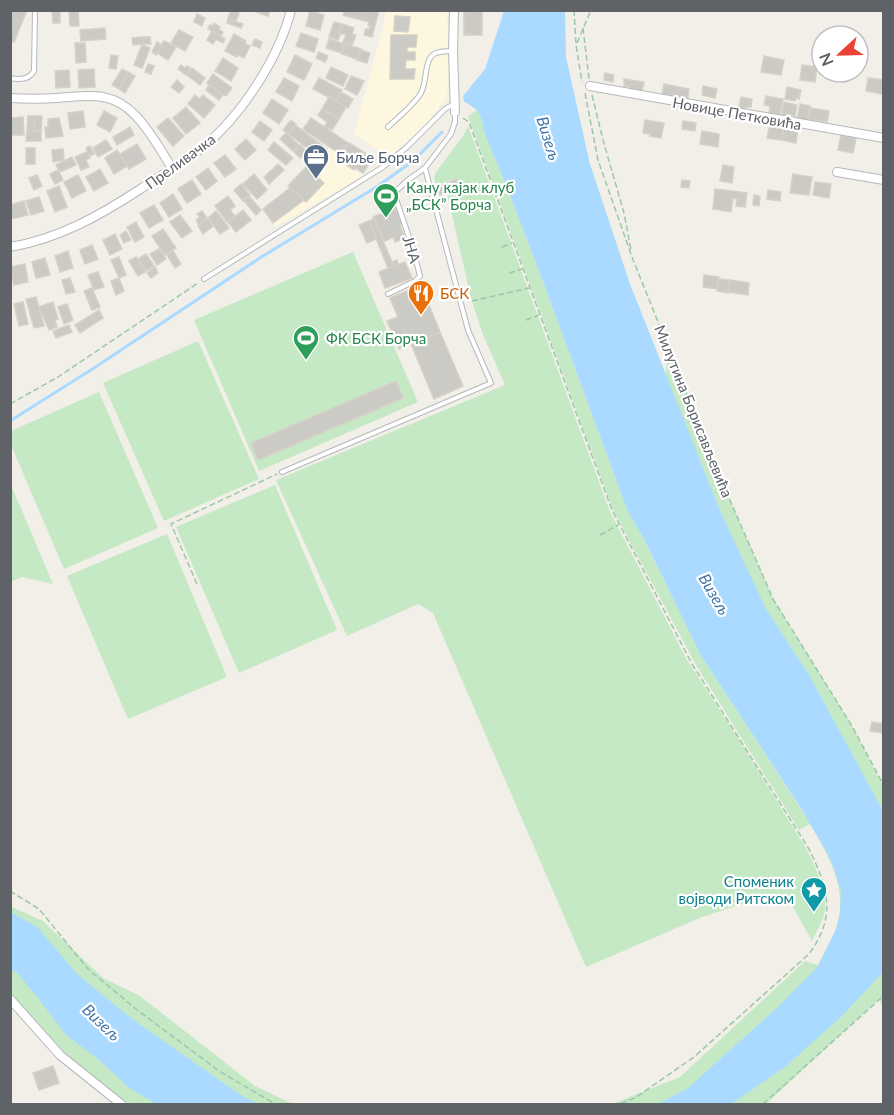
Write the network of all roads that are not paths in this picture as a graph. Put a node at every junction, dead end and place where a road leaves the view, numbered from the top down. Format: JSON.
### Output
{"nodes":[{"id":1,"x":35,"y":10,"type":"edge"},
{"id":2,"x":291,"y":10,"type":"edge"},
{"id":3,"x":454,"y":10,"type":"edge"},
{"id":4,"x":453,"y":51,"type":"junction"},
{"id":5,"x":10,"y":78,"type":"edge"},
{"id":6,"x":586,"y":85,"type":"road end"},
{"id":7,"x":10,"y":98,"type":"edge"},
{"id":8,"x":455,"y":108,"type":"junction"},
{"id":9,"x":388,"y":128,"type":"dead end"},
{"id":10,"x":884,"y":138,"type":"edge"},
{"id":11,"x":172,"y":168,"type":"junction"},
{"id":12,"x":425,"y":168,"type":"junction"},
{"id":13,"x":837,"y":172,"type":"dead end"},
{"id":14,"x":884,"y":180,"type":"edge"},
{"id":15,"x":10,"y":247,"type":"edge"},
{"id":16,"x":204,"y":279,"type":"road end"},
{"id":17,"x":388,"y":294,"type":"dead end"},
{"id":18,"x":282,"y":472,"type":"road end"},
{"id":19,"x":10,"y":999,"type":"edge"},
{"id":20,"x":121,"y":1104,"type":"edge"}],
"edges":[{"from":1,"to":5,"type":"lane"},
{"from":2,"to":11,"type":"street","name":"Преливачка"},
{"from":3,"to":4,"type":"street","name":"ЈНА"},
{"from":4,"to":8,"type":"street","name":"ЈНА"},
{"from":4,"to":9,"type":"lane"},
{"from":6,"to":10,"type":"street","name":"Новице Петковића"},
{"from":7,"to":11,"type":"street"},
{"from":8,"to":12,"type":"lane","name":"ЈНА"},
{"from":8,"to":16,"type":"lane"},
{"from":11,"to":15,"type":"street","name":"Преливачка"},
{"from":12,"to":17,"type":"lane","name":"ЈНА"},
{"from":12,"to":18,"type":"lane"},
{"from":13,"to":14,"type":"street"},
{"from":19,"to":20,"type":"street"}]}
